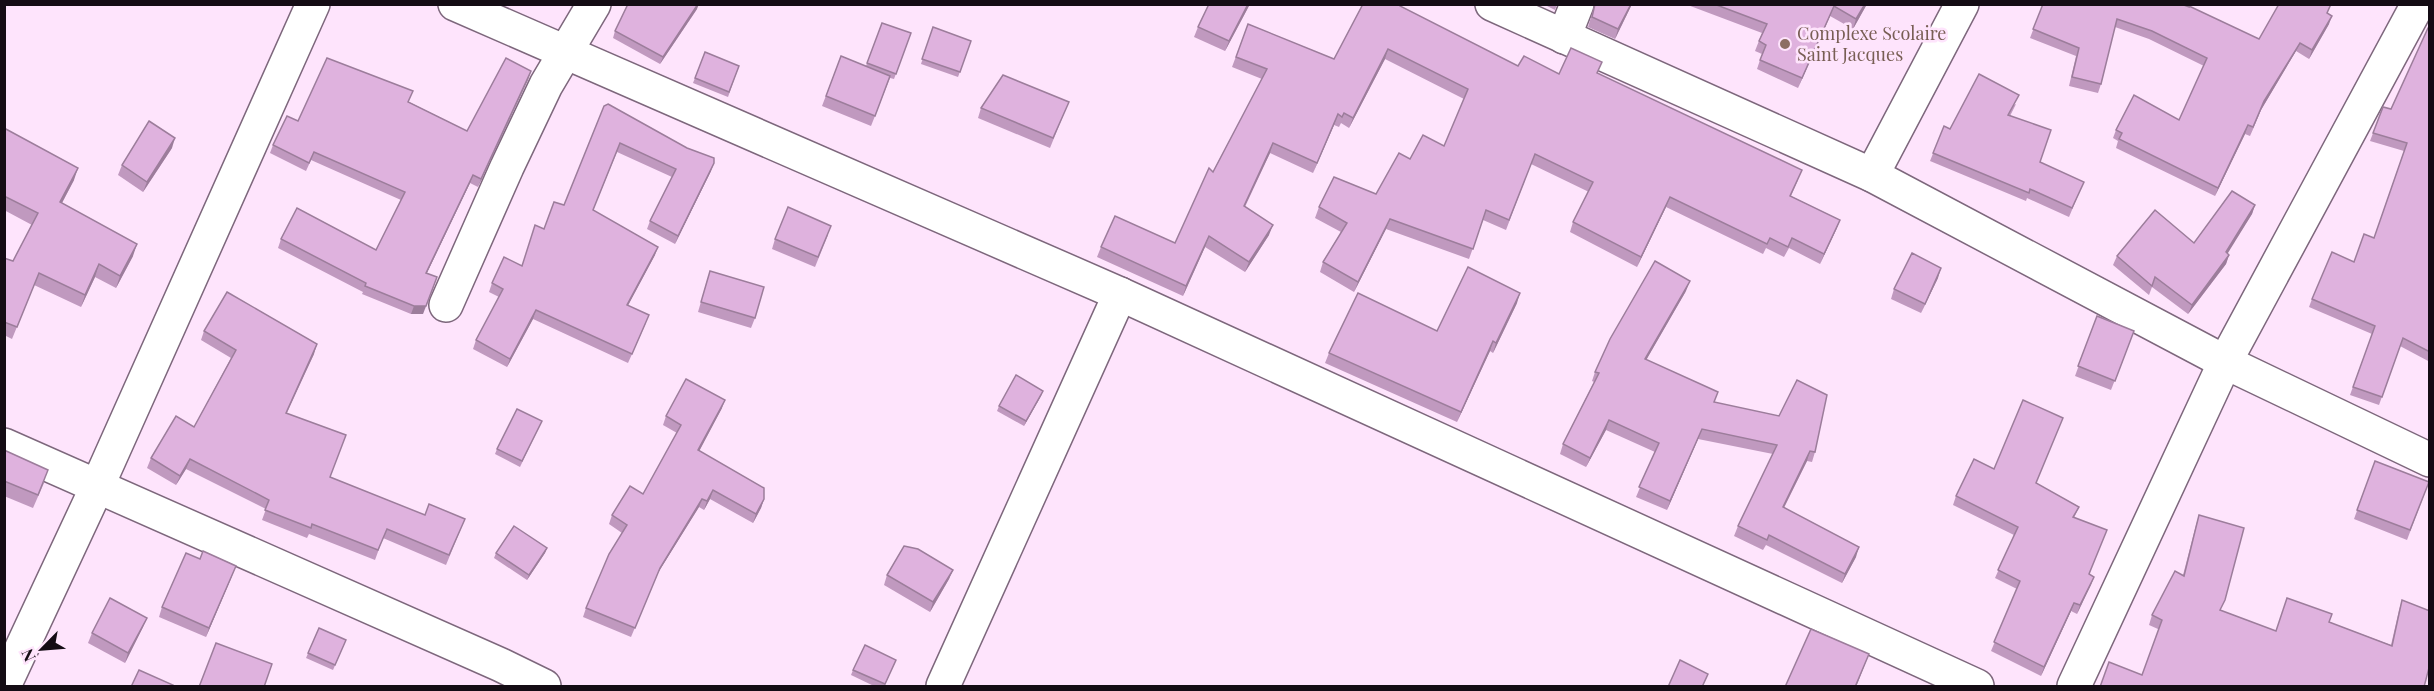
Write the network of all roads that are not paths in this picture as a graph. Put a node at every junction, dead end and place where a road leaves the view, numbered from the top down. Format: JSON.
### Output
{"nodes":[{"id":1,"x":313,"y":4,"type":"edge"},
{"id":2,"x":455,"y":4,"type":"edge"},
{"id":3,"x":594,"y":4,"type":"edge"},
{"id":4,"x":1492,"y":4,"type":"edge"},
{"id":5,"x":1577,"y":4,"type":"edge"},
{"id":6,"x":1962,"y":4,"type":"edge"},
{"id":7,"x":2418,"y":4,"type":"edge"},
{"id":8,"x":1564,"y":37,"type":"junction"},
{"id":9,"x":567,"y":52,"type":"junction"},
{"id":10,"x":1872,"y":175,"type":"junction"},
{"id":11,"x":1120,"y":294,"type":"junction"},
{"id":12,"x":446,"y":305,"type":"dead end"},
{"id":13,"x":2225,"y":362,"type":"junction"},
{"id":14,"x":4,"y":445,"type":"edge"},
{"id":15,"x":2427,"y":452,"type":"edge"},
{"id":16,"x":97,"y":487,"type":"junction"},
{"id":17,"x":4,"y":686,"type":"edge"},
{"id":18,"x":544,"y":687,"type":"edge"},
{"id":19,"x":944,"y":687,"type":"edge"},
{"id":20,"x":1977,"y":687,"type":"edge"},
{"id":21,"x":2074,"y":687,"type":"edge"}],
"edges":[{"from":1,"to":16,"type":"street"},
{"from":2,"to":9,"type":"street"},
{"from":3,"to":9,"type":"street"},
{"from":4,"to":8,"type":"street"},
{"from":5,"to":8,"type":"street"},
{"from":6,"to":10,"type":"street"},
{"from":7,"to":13,"type":"street"},
{"from":8,"to":10,"type":"street"},
{"from":9,"to":11,"type":"street"},
{"from":9,"to":12,"type":"street"},
{"from":10,"to":13,"type":"street"},
{"from":11,"to":19,"type":"street"},
{"from":11,"to":20,"type":"street"},
{"from":13,"to":15,"type":"street"},
{"from":13,"to":21,"type":"street"},
{"from":14,"to":16,"type":"street"},
{"from":16,"to":17,"type":"street"},
{"from":16,"to":18,"type":"street"}]}
